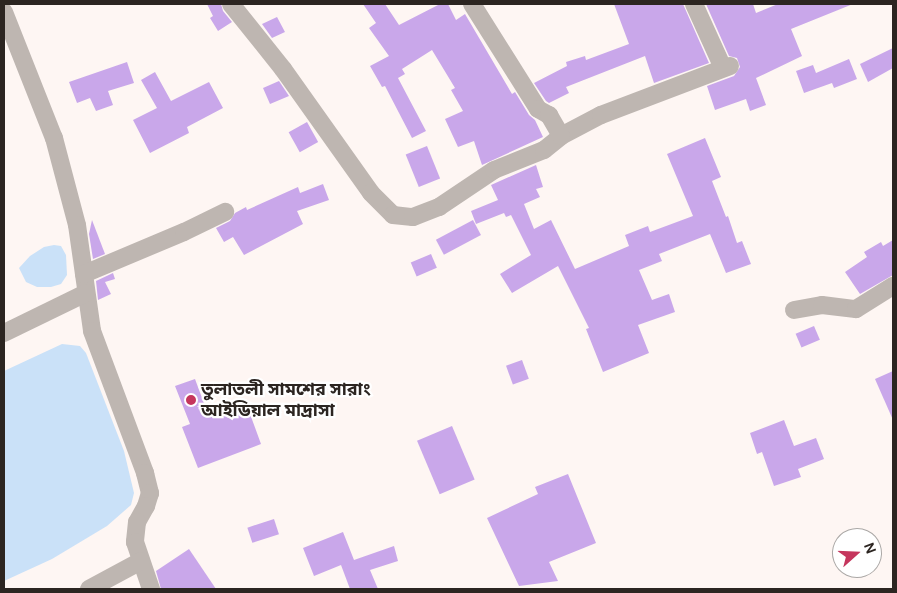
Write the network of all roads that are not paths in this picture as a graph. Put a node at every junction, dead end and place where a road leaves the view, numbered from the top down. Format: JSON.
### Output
{"nodes":[{"id":1,"x":231,"y":4,"type":"edge"},
{"id":2,"x":472,"y":4,"type":"edge"},
{"id":3,"x":694,"y":4,"type":"edge"},
{"id":4,"x":4,"y":12,"type":"edge"},
{"id":5,"x":562,"y":136,"type":"junction"},
{"id":6,"x":225,"y":212,"type":"dead end"},
{"id":7,"x":84,"y":274,"type":"junction"},
{"id":8,"x":893,"y":286,"type":"edge"},
{"id":9,"x":86,"y":293,"type":"junction"},
{"id":10,"x":794,"y":310,"type":"dead end"},
{"id":11,"x":4,"y":333,"type":"edge"},
{"id":12,"x":141,"y":561,"type":"junction"},
{"id":13,"x":89,"y":589,"type":"edge"},
{"id":14,"x":151,"y":589,"type":"edge"}],
"edges":[{"from":1,"to":5,"type":"street"},
{"from":2,"to":5,"type":"street"},
{"from":3,"to":5,"type":"street"},
{"from":4,"to":7,"type":"street"},
{"from":6,"to":7,"type":"street"},
{"from":7,"to":9,"type":"street"},
{"from":8,"to":10,"type":"street"},
{"from":9,"to":11,"type":"street"},
{"from":9,"to":12,"type":"street"},
{"from":12,"to":13,"type":"street"},
{"from":12,"to":14,"type":"street"}]}
